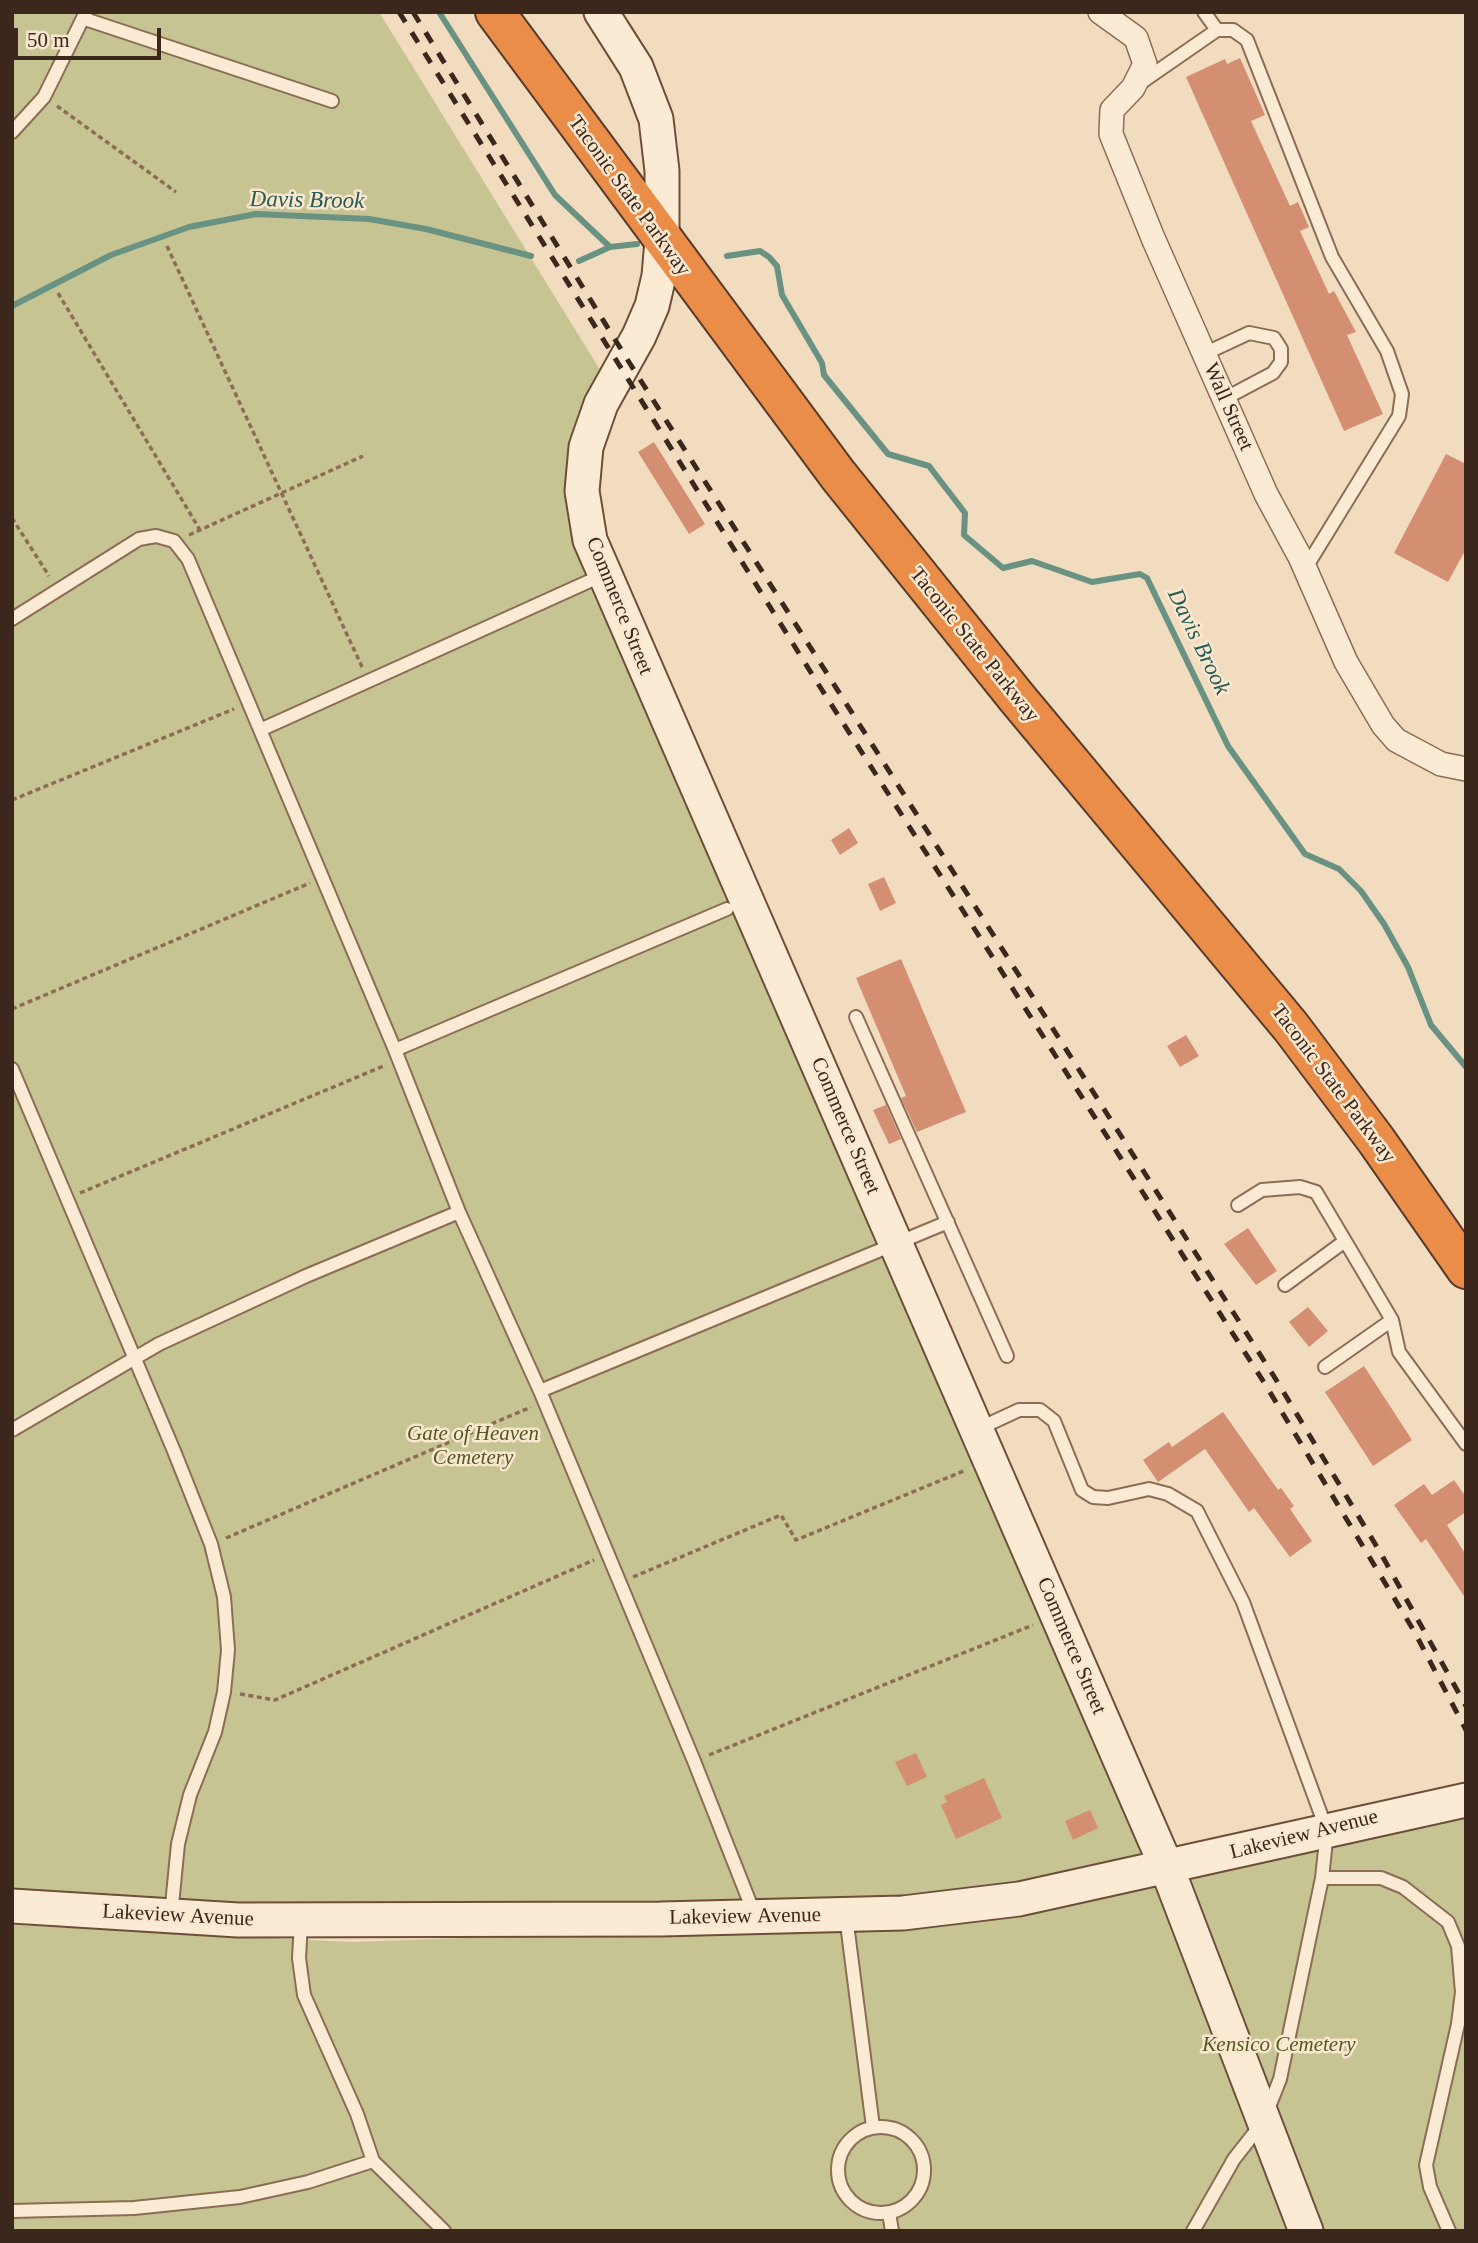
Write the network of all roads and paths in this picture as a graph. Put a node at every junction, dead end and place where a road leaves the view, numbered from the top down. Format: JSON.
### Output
{"nodes":[{"id":1,"x":495,"y":12,"type":"edge"},
{"id":2,"x":520,"y":12,"type":"edge"},
{"id":3,"x":601,"y":12,"type":"edge"},
{"id":4,"x":1100,"y":12,"type":"edge"},
{"id":5,"x":1204,"y":12,"type":"edge"},
{"id":6,"x":86,"y":15,"type":"edge"},
{"id":7,"x":1217,"y":30,"type":"junction"},
{"id":8,"x":1133,"y":88,"type":"junction"},
{"id":9,"x":44,"y":97,"type":"junction"},
{"id":10,"x":332,"y":101,"type":"dead end"},
{"id":11,"x":12,"y":132,"type":"edge"},
{"id":12,"x":176,"y":192,"type":"dead end"},
{"id":13,"x":662,"y":223,"type":"junction"},
{"id":14,"x":167,"y":246,"type":"dead end"},
{"id":15,"x":58,"y":293,"type":"dead end"},
{"id":16,"x":1204,"y":354,"type":"junction"},
{"id":17,"x":1224,"y":399,"type":"junction"},
{"id":18,"x":363,"y":456,"type":"dead end"},
{"id":19,"x":281,"y":493,"type":"junction"},
{"id":20,"x":12,"y":518,"type":"edge"},
{"id":21,"x":200,"y":530,"type":"junction"},
{"id":22,"x":174,"y":541,"type":"junction"},
{"id":23,"x":1305,"y":569,"type":"junction"},
{"id":24,"x":603,"y":575,"type":"junction"},
{"id":25,"x":58,"y":590,"type":"junction"},
{"id":26,"x":12,"y":619,"type":"edge"},
{"id":27,"x":368,"y":681,"type":"junction"},
{"id":28,"x":248,"y":704,"type":"junction"},
{"id":29,"x":260,"y":730,"type":"junction"},
{"id":30,"x":1466,"y":769,"type":"edge"},
{"id":31,"x":12,"y":800,"type":"edge"},
{"id":32,"x":322,"y":878,"type":"junction"},
{"id":33,"x":727,"y":909,"type":"dead end"},
{"id":34,"x":12,"y":1009,"type":"edge"},
{"id":35,"x":856,"y":1017,"type":"dead end"},
{"id":36,"x":397,"y":1055,"type":"junction"},
{"id":37,"x":12,"y":1069,"type":"edge"},
{"id":38,"x":68,"y":1198,"type":"junction"},
{"id":39,"x":1238,"y":1205,"type":"dead end"},
{"id":40,"x":459,"y":1212,"type":"junction"},
{"id":41,"x":948,"y":1222,"type":"junction"},
{"id":42,"x":1466,"y":1230,"type":"edge"},
{"id":43,"x":1345,"y":1241,"type":"junction"},
{"id":44,"x":896,"y":1244,"type":"junction"},
{"id":45,"x":1466,"y":1269,"type":"edge"},
{"id":46,"x":1285,"y":1285,"type":"dead end"},
{"id":47,"x":1392,"y":1320,"type":"junction"},
{"id":48,"x":135,"y":1356,"type":"junction"},
{"id":49,"x":1007,"y":1356,"type":"dead end"},
{"id":50,"x":1325,"y":1367,"type":"dead end"},
{"id":51,"x":541,"y":1397,"type":"junction"},
{"id":52,"x":12,"y":1430,"type":"edge"},
{"id":53,"x":976,"y":1430,"type":"junction"},
{"id":54,"x":1466,"y":1444,"type":"edge"},
{"id":55,"x":989,"y":1461,"type":"junction"},
{"id":56,"x":211,"y":1545,"type":"junction"},
{"id":57,"x":606,"y":1555,"type":"junction"},
{"id":58,"x":618,"y":1583,"type":"junction"},
{"id":59,"x":1058,"y":1615,"type":"junction"},
{"id":60,"x":224,"y":1692,"type":"junction"},
{"id":61,"x":694,"y":1761,"type":"junction"},
{"id":62,"x":1466,"y":1800,"type":"edge"},
{"id":63,"x":1327,"y":1831,"type":"junction"},
{"id":64,"x":1167,"y":1868,"type":"junction"},
{"id":65,"x":1322,"y":1878,"type":"junction"},
{"id":66,"x":12,"y":1906,"type":"edge"},
{"id":67,"x":846,"y":1915,"type":"junction"},
{"id":68,"x":755,"y":1916,"type":"junction"},
{"id":69,"x":170,"y":1918,"type":"junction"},
{"id":70,"x":301,"y":1920,"type":"junction"},
{"id":71,"x":1263,"y":2122,"type":"junction"},
{"id":72,"x":873,"y":2127,"type":"junction"},
{"id":73,"x":373,"y":2161,"type":"junction"},
{"id":74,"x":12,"y":2211,"type":"edge"},
{"id":75,"x":889,"y":2213,"type":"junction"},
{"id":76,"x":444,"y":2231,"type":"edge"},
{"id":77,"x":892,"y":2231,"type":"edge"},
{"id":78,"x":1193,"y":2231,"type":"edge"},
{"id":79,"x":1306,"y":2231,"type":"edge"},
{"id":80,"x":1449,"y":2231,"type":"edge"}],
"edges":[{"from":1,"to":13,"type":"highway","name":"Taconic State Parkway"},
{"from":2,"to":13,"type":"highway","name":"Taconic State Parkway"},
{"from":3,"to":13,"type":"street","name":"Commerce Street"},
{"from":4,"to":8,"type":"street","name":"Wall Street"},
{"from":5,"to":7,"type":"lane"},
{"from":6,"to":9,"type":"lane"},
{"from":6,"to":10,"type":"lane"},
{"from":7,"to":8,"type":"lane"},
{"from":7,"to":23,"type":"lane"},
{"from":8,"to":16,"type":"street","name":"Wall Street"},
{"from":9,"to":11,"type":"lane"},
{"from":9,"to":12,"type":"path"},
{"from":13,"to":24,"type":"street","name":"Commerce Street"},
{"from":13,"to":42,"type":"highway","name":"Taconic State Parkway"},
{"from":13,"to":45,"type":"highway","name":"Taconic State Parkway"},
{"from":14,"to":19,"type":"path"},
{"from":15,"to":21,"type":"path"},
{"from":16,"to":17,"type":"street","name":"Wall Street"},
{"from":16,"to":17,"type":"lane"},
{"from":17,"to":23,"type":"street","name":"Wall Street"},
{"from":18,"to":19,"type":"path"},
{"from":19,"to":21,"type":"path"},
{"from":19,"to":27,"type":"path"},
{"from":20,"to":25,"type":"path"},
{"from":21,"to":22,"type":"path"},
{"from":22,"to":25,"type":"lane"},
{"from":22,"to":28,"type":"lane"},
{"from":23,"to":30,"type":"street","name":"Wall Street"},
{"from":24,"to":27,"type":"lane"},
{"from":24,"to":44,"type":"street","name":"Commerce Street"},
{"from":25,"to":26,"type":"lane"},
{"from":27,"to":29,"type":"lane"},
{"from":28,"to":29,"type":"lane"},
{"from":28,"to":31,"type":"path"},
{"from":29,"to":32,"type":"lane"},
{"from":32,"to":34,"type":"path"},
{"from":32,"to":36,"type":"lane"},
{"from":33,"to":36,"type":"lane"},
{"from":35,"to":41,"type":"lane"},
{"from":36,"to":38,"type":"path"},
{"from":36,"to":40,"type":"lane"},
{"from":37,"to":38,"type":"lane"},
{"from":38,"to":48,"type":"lane"},
{"from":39,"to":43,"type":"lane"},
{"from":40,"to":48,"type":"lane"},
{"from":40,"to":51,"type":"lane"},
{"from":41,"to":44,"type":"lane"},
{"from":41,"to":49,"type":"lane"},
{"from":43,"to":46,"type":"lane"},
{"from":43,"to":47,"type":"lane"},
{"from":44,"to":51,"type":"lane"},
{"from":44,"to":53,"type":"street","name":"Commerce Street"},
{"from":47,"to":50,"type":"lane"},
{"from":47,"to":54,"type":"lane"},
{"from":48,"to":52,"type":"lane"},
{"from":48,"to":56,"type":"lane"},
{"from":51,"to":56,"type":"path"},
{"from":51,"to":57,"type":"lane"},
{"from":53,"to":55,"type":"street","name":"Commerce Street"},
{"from":53,"to":63,"type":"lane"},
{"from":55,"to":58,"type":"path"},
{"from":55,"to":59,"type":"street","name":"Commerce Street"},
{"from":56,"to":60,"type":"lane"},
{"from":57,"to":58,"type":"lane"},
{"from":57,"to":60,"type":"path"},
{"from":58,"to":61,"type":"lane"},
{"from":59,"to":61,"type":"path"},
{"from":59,"to":64,"type":"street","name":"Commerce Street"},
{"from":60,"to":69,"type":"lane"},
{"from":61,"to":68,"type":"lane"},
{"from":62,"to":63,"type":"street","name":"Lakeview Avenue"},
{"from":63,"to":64,"type":"street","name":"Lakeview Avenue"},
{"from":63,"to":65,"type":"lane"},
{"from":64,"to":67,"type":"street","name":"Lakeview Avenue"},
{"from":64,"to":71,"type":"street","name":"Commerce Street"},
{"from":65,"to":71,"type":"lane"},
{"from":65,"to":80,"type":"lane"},
{"from":66,"to":69,"type":"street","name":"Lakeview Avenue"},
{"from":67,"to":68,"type":"street","name":"Lakeview Avenue"},
{"from":67,"to":72,"type":"lane"},
{"from":68,"to":70,"type":"street","name":"Lakeview Avenue"},
{"from":69,"to":70,"type":"street","name":"Lakeview Avenue"},
{"from":70,"to":73,"type":"lane"},
{"from":71,"to":78,"type":"lane"},
{"from":71,"to":79,"type":"street","name":"Commerce Street"},
{"from":72,"to":75,"type":"lane"},
{"from":72,"to":75,"type":"lane"},
{"from":73,"to":74,"type":"lane"},
{"from":73,"to":76,"type":"lane"},
{"from":75,"to":77,"type":"lane"}]}
